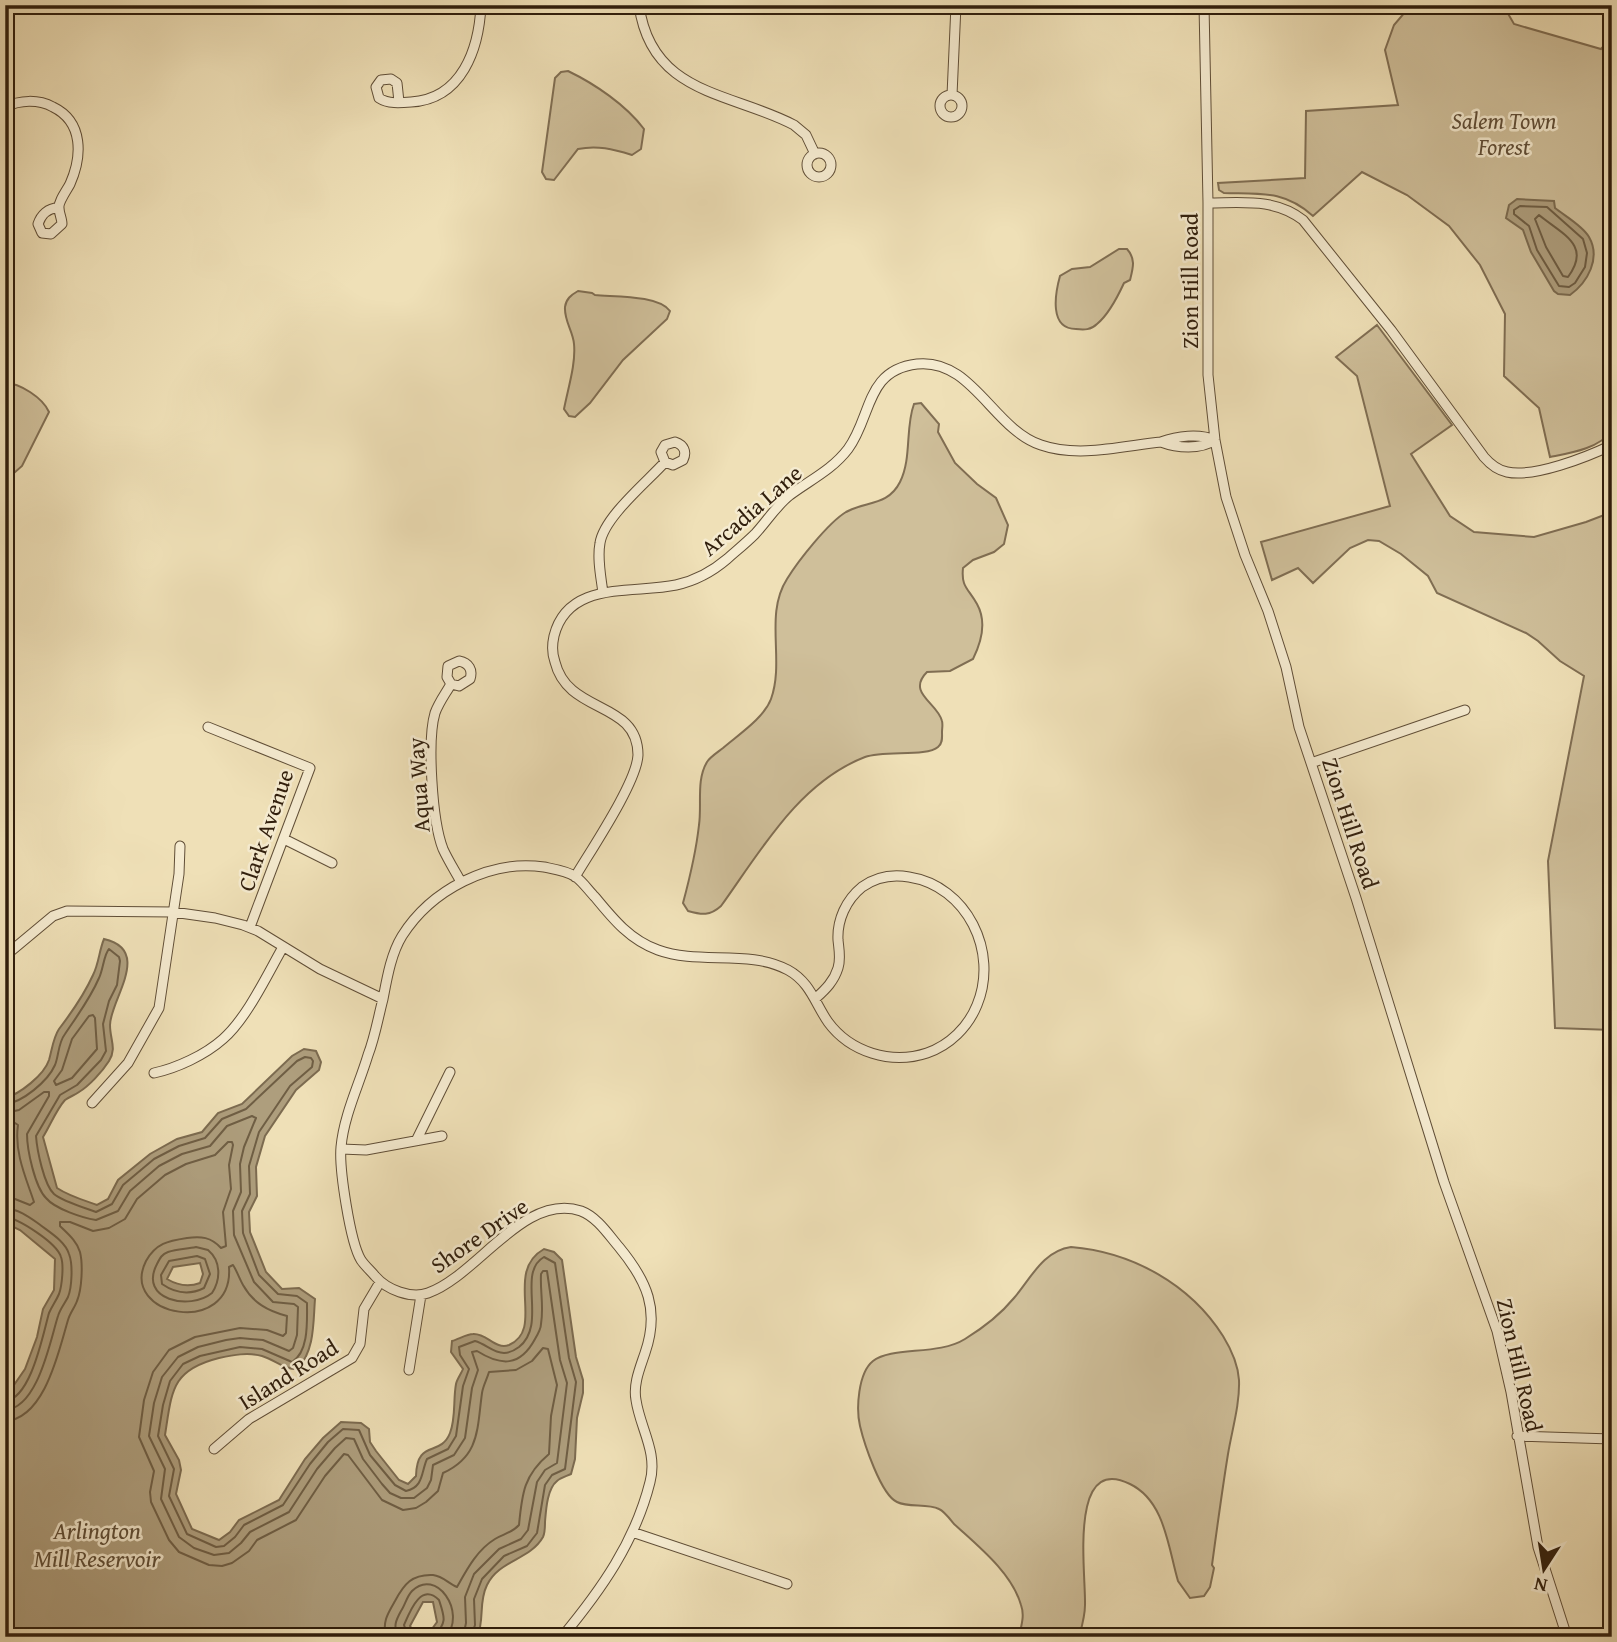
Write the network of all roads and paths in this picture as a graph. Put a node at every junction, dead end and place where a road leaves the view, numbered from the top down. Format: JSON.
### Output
{"nodes":[{"id":1,"x":481,"y":5,"type":"edge"},
{"id":2,"x":639,"y":5,"type":"edge"},
{"id":3,"x":956,"y":5,"type":"edge"},
{"id":4,"x":980,"y":5,"type":"edge"},
{"id":5,"x":1193,"y":5,"type":"edge"},
{"id":6,"x":1204,"y":5,"type":"edge"},
{"id":7,"x":952,"y":95,"type":"dead end"},
{"id":8,"x":399,"y":102,"type":"dead end"},
{"id":9,"x":5,"y":107,"type":"edge"},
{"id":10,"x":815,"y":154,"type":"dead end"},
{"id":11,"x":1209,"y":203,"type":"junction"},
{"id":12,"x":58,"y":208,"type":"dead end"},
{"id":13,"x":1215,"y":440,"type":"junction"},
{"id":14,"x":1612,"y":444,"type":"edge"},
{"id":15,"x":665,"y":462,"type":"dead end"},
{"id":16,"x":603,"y":593,"type":"junction"},
{"id":17,"x":451,"y":684,"type":"dead end"},
{"id":18,"x":1465,"y":710,"type":"dead end"},
{"id":19,"x":208,"y":727,"type":"dead end"},
{"id":20,"x":1311,"y":763,"type":"junction"},
{"id":21,"x":284,"y":839,"type":"junction"},
{"id":22,"x":180,"y":846,"type":"dead end"},
{"id":23,"x":332,"y":863,"type":"dead end"},
{"id":24,"x":575,"y":877,"type":"junction"},
{"id":25,"x":461,"y":882,"type":"junction"},
{"id":26,"x":173,"y":912,"type":"junction"},
{"id":27,"x":250,"y":927,"type":"junction"},
{"id":28,"x":283,"y":947,"type":"junction"},
{"id":29,"x":5,"y":956,"type":"edge"},
{"id":30,"x":816,"y":998,"type":"junction"},
{"id":31,"x":383,"y":999,"type":"junction"},
{"id":32,"x":450,"y":1072,"type":"dead end"},
{"id":33,"x":154,"y":1073,"type":"dead end"},
{"id":34,"x":92,"y":1103,"type":"dead end"},
{"id":35,"x":442,"y":1136,"type":"dead end"},
{"id":36,"x":417,"y":1139,"type":"junction"},
{"id":37,"x":341,"y":1149,"type":"junction"},
{"id":38,"x":380,"y":1282,"type":"junction"},
{"id":39,"x":421,"y":1294,"type":"junction"},
{"id":40,"x":409,"y":1370,"type":"dead end"},
{"id":41,"x":1517,"y":1436,"type":"junction"},
{"id":42,"x":1612,"y":1438,"type":"edge"},
{"id":43,"x":214,"y":1449,"type":"dead end"},
{"id":44,"x":632,"y":1532,"type":"junction"},
{"id":45,"x":787,"y":1584,"type":"dead end"},
{"id":46,"x":562,"y":1637,"type":"edge"},
{"id":47,"x":1567,"y":1637,"type":"edge"}],
"edges":[{"from":1,"to":8,"type":"street"},
{"from":2,"to":10,"type":"street"},
{"from":3,"to":7,"type":"street"},
{"from":4,"to":5,"type":"street"},
{"from":6,"to":11,"type":"street","name":"Zion Hill Road"},
{"from":9,"to":12,"type":"street"},
{"from":11,"to":13,"type":"street","name":"Zion Hill Road"},
{"from":11,"to":14,"type":"street"},
{"from":13,"to":16,"type":"street","name":"Arcadia Lane"},
{"from":13,"to":20,"type":"street","name":"Zion Hill Road"},
{"from":15,"to":16,"type":"street"},
{"from":16,"to":24,"type":"street","name":"Arcadia Lane"},
{"from":17,"to":25,"type":"street","name":"Aqua Way"},
{"from":18,"to":20,"type":"street"},
{"from":19,"to":21,"type":"street","name":"Clark Avenue"},
{"from":20,"to":41,"type":"street","name":"Zion Hill Road"},
{"from":21,"to":23,"type":"street"},
{"from":21,"to":27,"type":"street","name":"Clark Avenue"},
{"from":22,"to":26,"type":"street"},
{"from":24,"to":25,"type":"street","name":"Shore Drive"},
{"from":24,"to":30,"type":"street"},
{"from":25,"to":31,"type":"street","name":"Shore Drive"},
{"from":26,"to":27,"type":"street"},
{"from":26,"to":29,"type":"street"},
{"from":26,"to":34,"type":"street"},
{"from":27,"to":28,"type":"street"},
{"from":28,"to":31,"type":"street"},
{"from":28,"to":33,"type":"street"},
{"from":30,"to":30,"type":"street"},
{"from":31,"to":37,"type":"street","name":"Shore Drive"},
{"from":32,"to":36,"type":"street"},
{"from":35,"to":36,"type":"street"},
{"from":36,"to":37,"type":"street"},
{"from":37,"to":38,"type":"street","name":"Shore Drive"},
{"from":38,"to":39,"type":"street","name":"Shore Drive"},
{"from":38,"to":43,"type":"street","name":"Island Road"},
{"from":39,"to":40,"type":"street"},
{"from":39,"to":44,"type":"street","name":"Shore Drive"},
{"from":41,"to":42,"type":"street"},
{"from":41,"to":47,"type":"street","name":"Zion Hill Road"},
{"from":44,"to":45,"type":"street"},
{"from":44,"to":46,"type":"street","name":"Shore Drive"}]}
